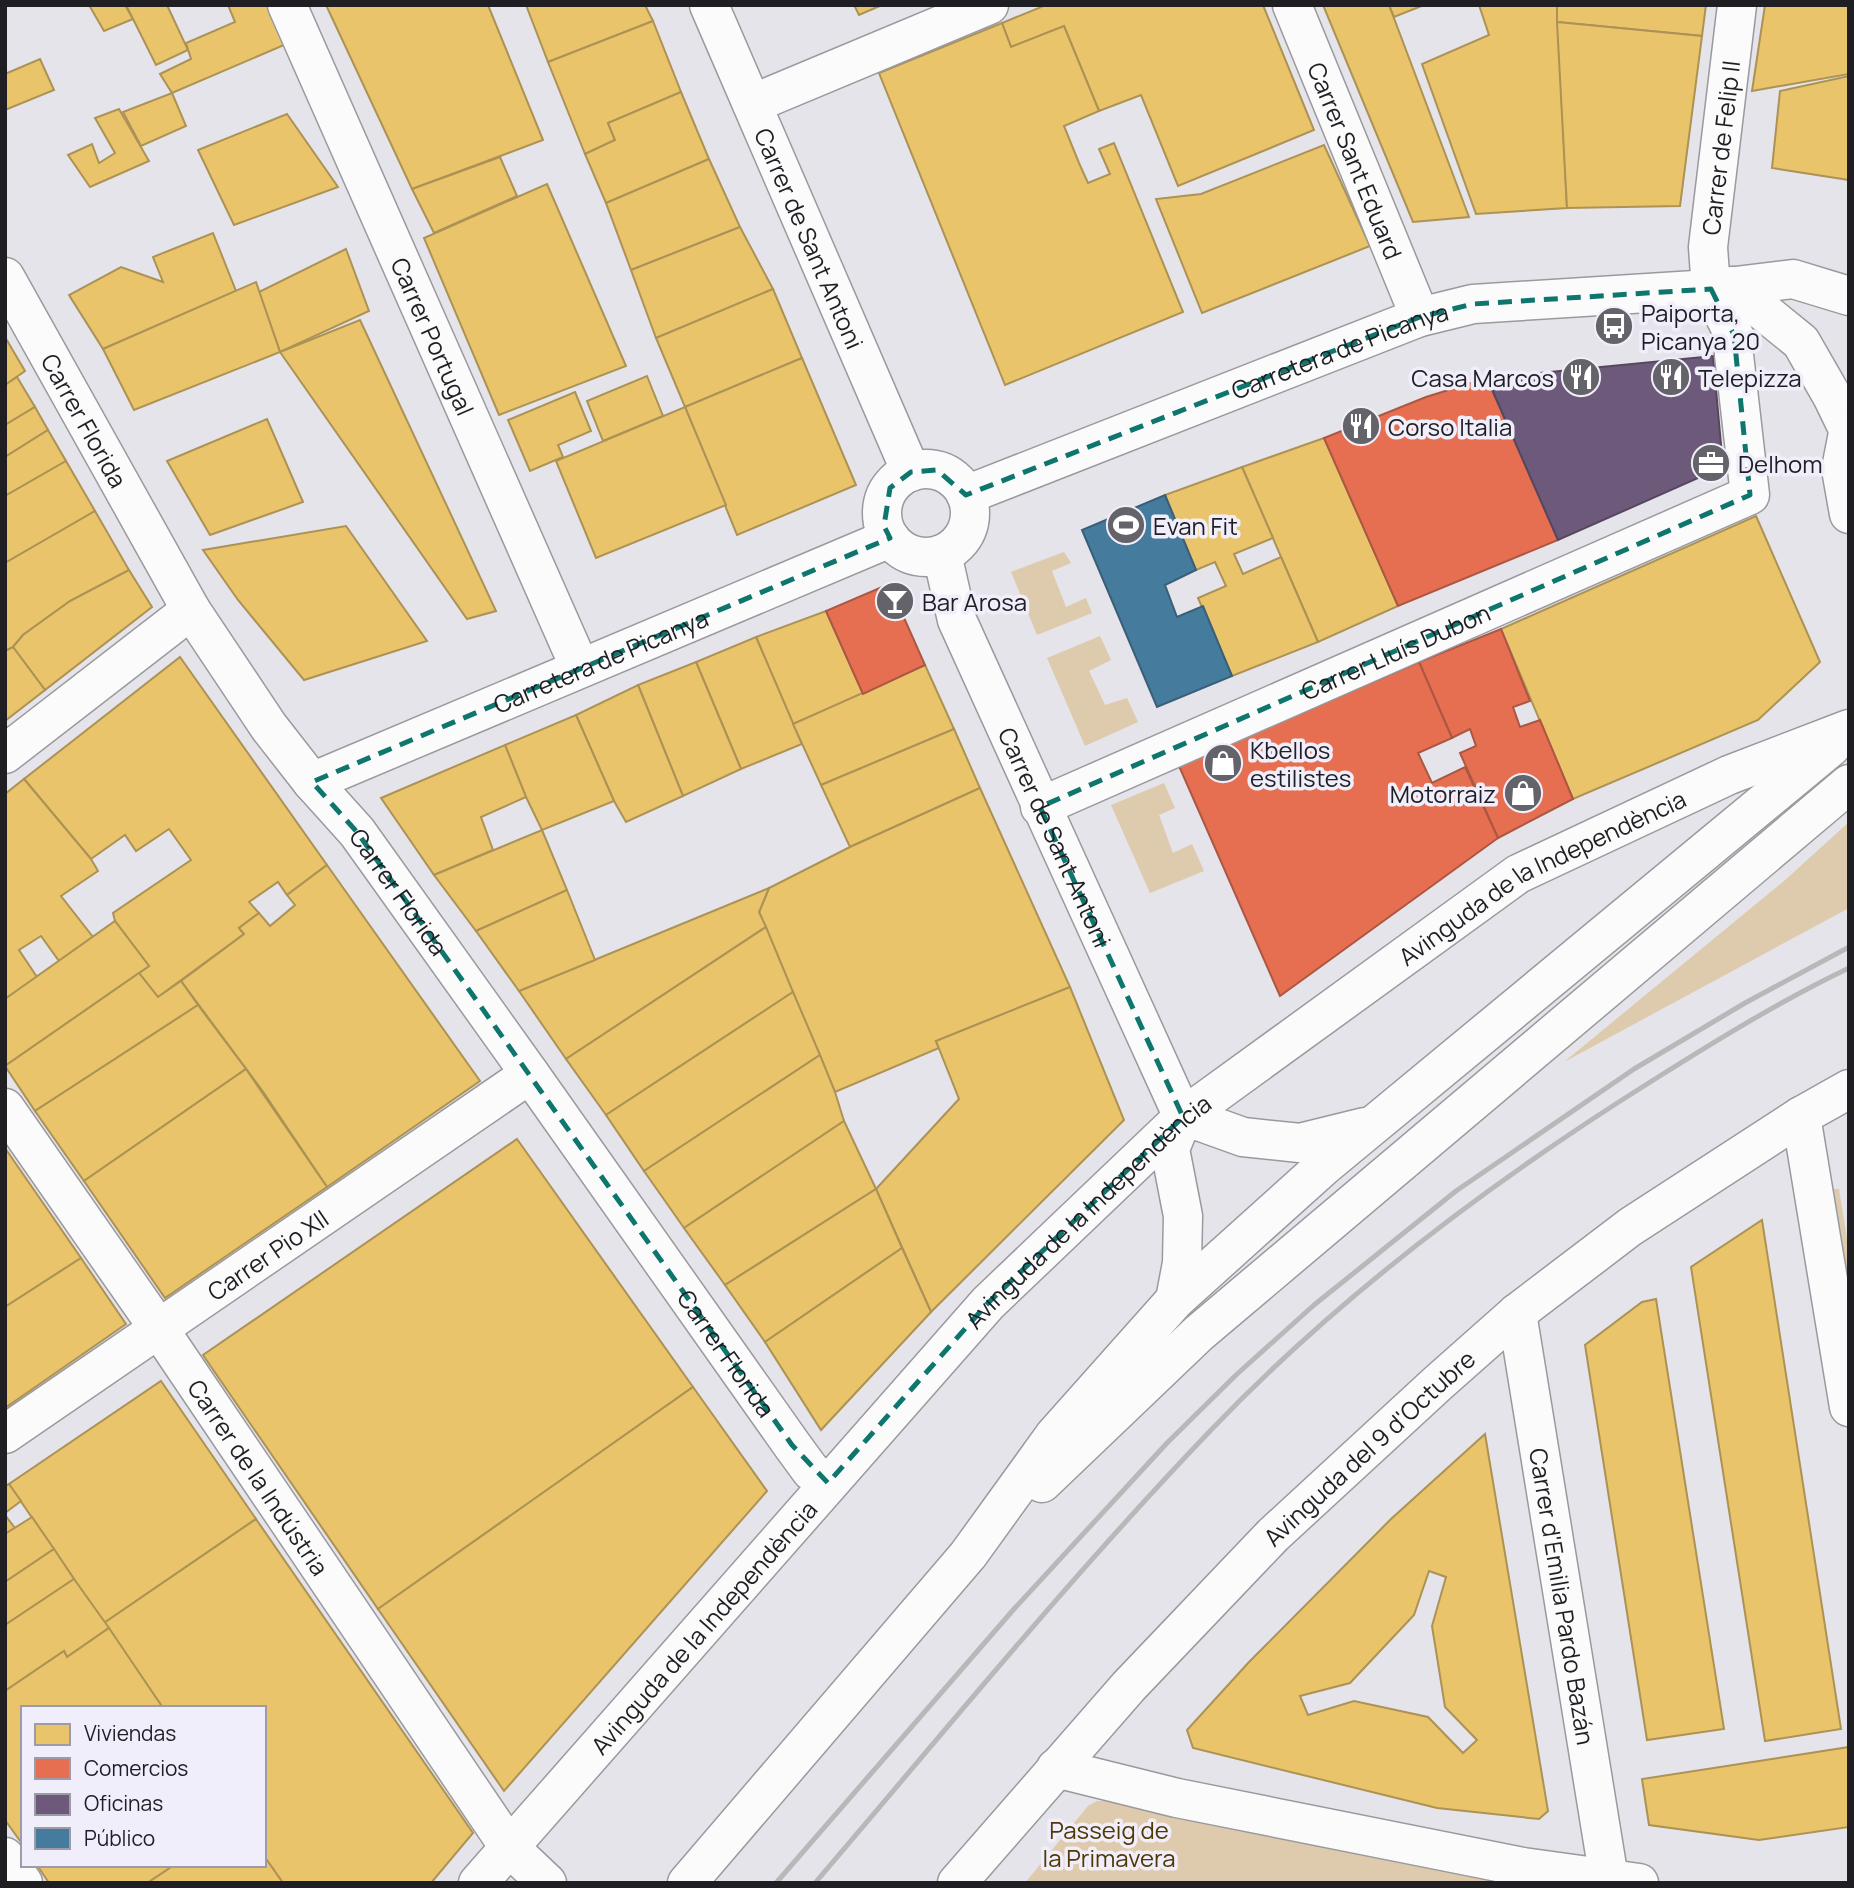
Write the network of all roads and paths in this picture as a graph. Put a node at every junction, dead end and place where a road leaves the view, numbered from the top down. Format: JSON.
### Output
{"nodes":[{"id":1,"x":287,"y":5,"type":"edge"},
{"id":2,"x":709,"y":5,"type":"edge"},
{"id":3,"x":989,"y":5,"type":"edge"},
{"id":4,"x":1292,"y":5,"type":"edge"},
{"id":5,"x":1737,"y":5,"type":"edge"},
{"id":6,"x":752,"y":104,"type":"junction"},
{"id":7,"x":5,"y":277,"type":"edge"},
{"id":8,"x":1722,"y":288,"type":"junction"},
{"id":9,"x":1849,"y":296,"type":"edge"},
{"id":10,"x":1420,"y":317,"type":"junction"},
{"id":11,"x":1848,"y":429,"type":"edge"},
{"id":12,"x":911,"y":472,"type":"junction"},
{"id":13,"x":966,"y":495,"type":"junction"},
{"id":14,"x":1849,"y":514,"type":"edge"},
{"id":15,"x":890,"y":538,"type":"junction"},
{"id":16,"x":942,"y":554,"type":"junction"},
{"id":17,"x":191,"y":610,"type":"junction"},
{"id":18,"x":580,"y":668,"type":"junction"},
{"id":19,"x":1849,"y":730,"type":"edge"},
{"id":20,"x":5,"y":754,"type":"edge"},
{"id":21,"x":312,"y":782,"type":"junction"},
{"id":22,"x":1849,"y":784,"type":"edge"},
{"id":23,"x":1041,"y":807,"type":"junction"},
{"id":24,"x":530,"y":1074,"type":"junction"},
{"id":25,"x":1849,"y":1089,"type":"edge"},
{"id":26,"x":5,"y":1108,"type":"edge"},
{"id":27,"x":1801,"y":1116,"type":"junction"},
{"id":28,"x":1183,"y":1117,"type":"junction"},
{"id":29,"x":1374,"y":1125,"type":"junction"},
{"id":30,"x":1175,"y":1300,"type":"junction"},
{"id":31,"x":1517,"y":1313,"type":"junction"},
{"id":32,"x":159,"y":1329,"type":"junction"},
{"id":33,"x":1849,"y":1407,"type":"edge"},
{"id":34,"x":5,"y":1434,"type":"edge"},
{"id":35,"x":828,"y":1483,"type":"junction"},
{"id":36,"x":968,"y":1555,"type":"junction"},
{"id":37,"x":1056,"y":1768,"type":"junction"},
{"id":38,"x":509,"y":1847,"type":"junction"},
{"id":39,"x":5,"y":1857,"type":"edge"},
{"id":40,"x":1624,"y":1881,"type":"edge"},
{"id":41,"x":23,"y":1883,"type":"edge"},
{"id":42,"x":478,"y":1883,"type":"edge"},
{"id":43,"x":547,"y":1883,"type":"edge"},
{"id":44,"x":687,"y":1883,"type":"edge"},
{"id":45,"x":957,"y":1883,"type":"edge"}],
"edges":[{"from":1,"to":18,"type":"street","name":"Carrer Portugal"},
{"from":2,"to":6,"type":"street","name":"Carrer de Sant Antoni"},
{"from":3,"to":6,"type":"street"},
{"from":4,"to":10,"type":"street","name":"Carrer Sant Eduard"},
{"from":5,"to":8,"type":"street","name":"Carrer de Felip II"},
{"from":6,"to":12,"type":"street","name":"Carrer de Sant Antoni"},
{"from":7,"to":17,"type":"street","name":"Carrer Florida"},
{"from":8,"to":9,"type":"street","name":"Carretera de Picanya"},
{"from":8,"to":10,"type":"street","name":"Carretera de Picanya"},
{"from":8,"to":11,"type":"street"},
{"from":8,"to":23,"type":"street","name":"Carrer Lluís Dubon"},
{"from":10,"to":13,"type":"street","name":"Carretera de Picanya"},
{"from":11,"to":14,"type":"street"},
{"from":12,"to":13,"type":"street"},
{"from":12,"to":15,"type":"street"},
{"from":13,"to":16,"type":"street"},
{"from":15,"to":16,"type":"street"},
{"from":15,"to":18,"type":"street","name":"Carretera de Picanya"},
{"from":16,"to":23,"type":"street","name":"Carrer de Sant Antoni"},
{"from":17,"to":20,"type":"street"},
{"from":17,"to":21,"type":"street","name":"Carrer Florida"},
{"from":18,"to":21,"type":"street","name":"Carretera de Picanya"},
{"from":19,"to":28,"type":"street","name":"Avinguda de la Independència"},
{"from":19,"to":29,"type":"street","name":"Avinguda de la Independència"},
{"from":21,"to":24,"type":"street","name":"Carrer Florida"},
{"from":22,"to":36,"type":"street","name":"Avinguda de la Independència"},
{"from":23,"to":28,"type":"street","name":"Carrer de Sant Antoni"},
{"from":24,"to":32,"type":"street","name":"Carrer Pio XII"},
{"from":24,"to":35,"type":"street","name":"Carrer Florida"},
{"from":25,"to":27,"type":"street","name":"Avinguda del 9 d'Octubre"},
{"from":26,"to":32,"type":"street","name":"Carrer de la Indústria"},
{"from":27,"to":31,"type":"street","name":"Avinguda del 9 d'Octubre"},
{"from":27,"to":33,"type":"street"},
{"from":28,"to":29,"type":"street"},
{"from":28,"to":30,"type":"street"},
{"from":28,"to":35,"type":"street","name":"Avinguda de la Independència"},
{"from":29,"to":30,"type":"street","name":"Avinguda de la Independència"},
{"from":30,"to":36,"type":"street","name":"Avinguda de la Independència"},
{"from":31,"to":37,"type":"street","name":"Avinguda del 9 d'Octubre"},
{"from":31,"to":40,"type":"street","name":"Carrer d'Emilia Pardo Bazán"},
{"from":32,"to":34,"type":"street","name":"Carrer Pio XII"},
{"from":32,"to":38,"type":"street","name":"Carrer de la Indústria"},
{"from":35,"to":38,"type":"street","name":"Avinguda de la Independència"},
{"from":36,"to":44,"type":"street","name":"Avinguda de la Independència"},
{"from":37,"to":40,"type":"street"},
{"from":37,"to":45,"type":"street","name":"Avinguda del 9 d'Octubre"},
{"from":38,"to":42,"type":"street","name":"Avinguda de la Independència"},
{"from":38,"to":43,"type":"street","name":"Carrer de la Indústria"},
{"from":39,"to":41,"type":"street"}]}
